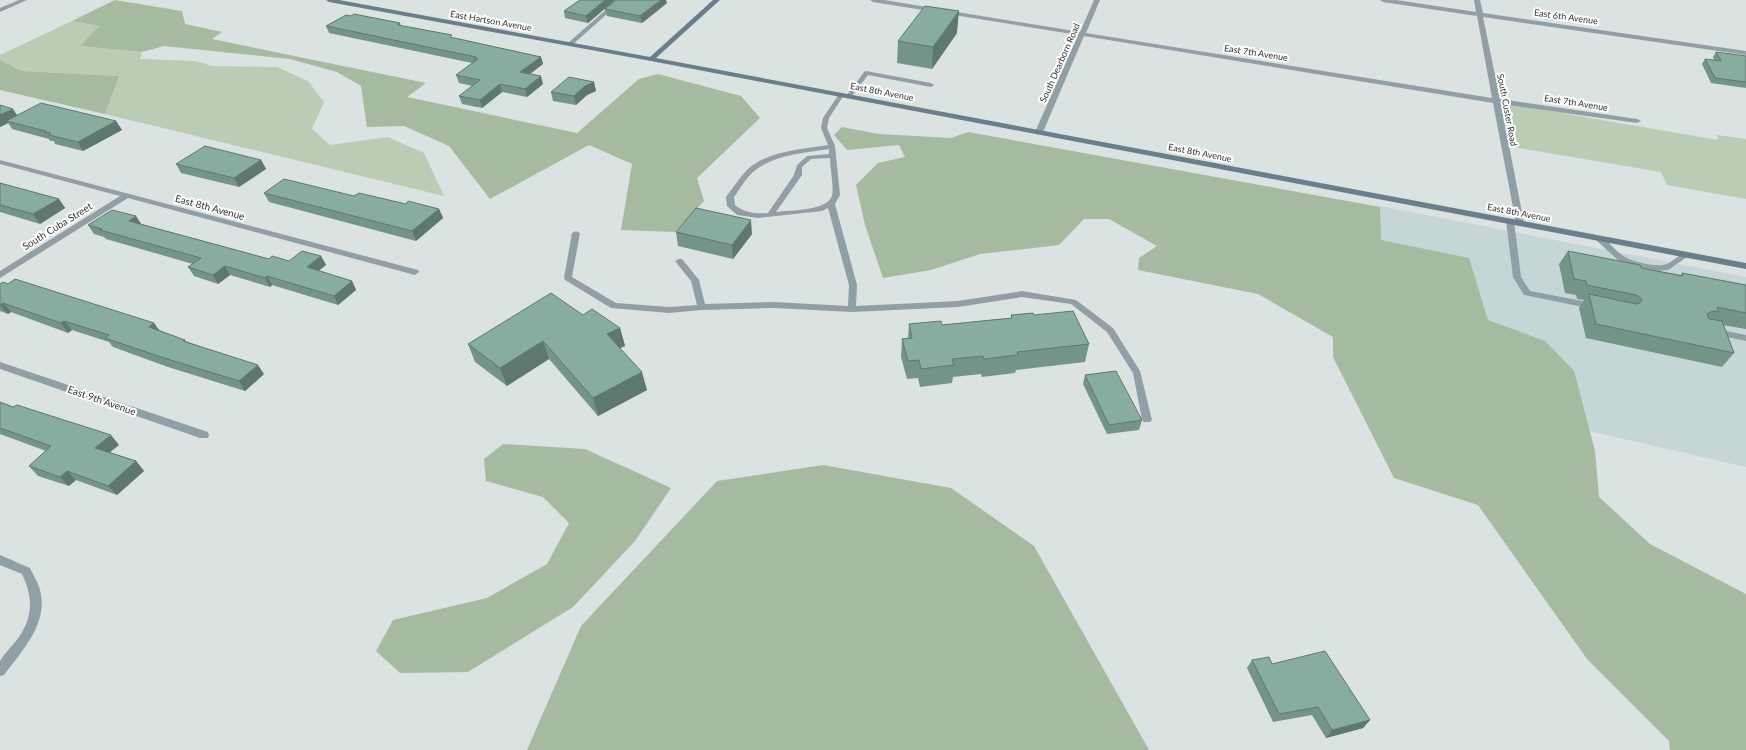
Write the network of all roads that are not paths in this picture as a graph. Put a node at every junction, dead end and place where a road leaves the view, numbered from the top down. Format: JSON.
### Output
{"nodes":[{"id":1,"x":24,"y":0,"type":"edge"},
{"id":2,"x":332,"y":0,"type":"edge"},
{"id":3,"x":620,"y":0,"type":"edge"},
{"id":4,"x":717,"y":0,"type":"edge"},
{"id":5,"x":873,"y":0,"type":"edge"},
{"id":6,"x":1097,"y":0,"type":"edge"},
{"id":7,"x":1383,"y":0,"type":"edge"},
{"id":8,"x":1477,"y":0,"type":"edge"},
{"id":9,"x":0,"y":10,"type":"edge"},
{"id":10,"x":1479,"y":14,"type":"junction"},
{"id":11,"x":1082,"y":34,"type":"junction"},
{"id":12,"x":570,"y":44,"type":"junction"},
{"id":13,"x":1746,"y":53,"type":"edge"},
{"id":14,"x":651,"y":59,"type":"junction"},
{"id":15,"x":931,"y":85,"type":"dead end"},
{"id":16,"x":845,"y":96,"type":"junction"},
{"id":17,"x":1496,"y":101,"type":"junction"},
{"id":18,"x":1637,"y":121,"type":"dead end"},
{"id":19,"x":1039,"y":132,"type":"junction"},
{"id":20,"x":832,"y":146,"type":"junction"},
{"id":21,"x":833,"y":156,"type":"junction"},
{"id":22,"x":0,"y":162,"type":"edge"},
{"id":23,"x":126,"y":196,"type":"junction"},
{"id":24,"x":831,"y":204,"type":"junction"},
{"id":25,"x":771,"y":214,"type":"junction"},
{"id":26,"x":1510,"y":221,"type":"junction"},
{"id":27,"x":1520,"y":223,"type":"junction"},
{"id":28,"x":576,"y":234,"type":"dead end"},
{"id":29,"x":1599,"y":238,"type":"junction"},
{"id":30,"x":1686,"y":254,"type":"junction"},
{"id":31,"x":679,"y":260,"type":"dead end"},
{"id":32,"x":1746,"y":266,"type":"edge"},
{"id":33,"x":415,"y":272,"type":"dead end"},
{"id":34,"x":0,"y":275,"type":"edge"},
{"id":35,"x":702,"y":307,"type":"junction"},
{"id":36,"x":1604,"y":308,"type":"edge"},
{"id":37,"x":852,"y":309,"type":"junction"},
{"id":38,"x":1708,"y":330,"type":"edge"},
{"id":39,"x":1746,"y":338,"type":"edge"},
{"id":40,"x":0,"y":365,"type":"edge"},
{"id":41,"x":1147,"y":420,"type":"dead end"},
{"id":42,"x":204,"y":435,"type":"dead end"},
{"id":43,"x":0,"y":560,"type":"edge"},
{"id":44,"x":0,"y":671,"type":"edge"}],
"edges":[{"from":1,"to":9,"type":"street"},
{"from":2,"to":12,"type":"street","name":"East Hartson Avenue"},
{"from":3,"to":12,"type":"lane"},
{"from":4,"to":14,"type":"street"},
{"from":5,"to":11,"type":"street","name":"East 7th Avenue"},
{"from":6,"to":11,"type":"street","name":"South Dearborn Road"},
{"from":7,"to":10,"type":"street","name":"East 6th Avenue"},
{"from":8,"to":10,"type":"street","name":"South Custer Road"},
{"from":10,"to":13,"type":"street","name":"East 6th Avenue"},
{"from":10,"to":17,"type":"street","name":"South Custer Road"},
{"from":11,"to":17,"type":"street","name":"East 7th Avenue"},
{"from":11,"to":19,"type":"street","name":"South Dearborn Road"},
{"from":12,"to":14,"type":"street","name":"East Hartson Avenue"},
{"from":14,"to":16,"type":"street","name":"East 8th Avenue"},
{"from":15,"to":16,"type":"lane"},
{"from":16,"to":19,"type":"street","name":"East 8th Avenue"},
{"from":16,"to":20,"type":"lane"},
{"from":17,"to":18,"type":"street","name":"East 7th Avenue"},
{"from":17,"to":27,"type":"street","name":"South Custer Road"},
{"from":19,"to":26,"type":"street","name":"East 8th Avenue"},
{"from":20,"to":21,"type":"lane"},
{"from":20,"to":25,"type":"lane"},
{"from":21,"to":24,"type":"lane"},
{"from":21,"to":25,"type":"lane"},
{"from":22,"to":23,"type":"street","name":"East 8th Avenue"},
{"from":23,"to":33,"type":"street","name":"East 8th Avenue"},
{"from":23,"to":34,"type":"street","name":"South Cuba Street"},
{"from":24,"to":25,"type":"lane"},
{"from":24,"to":37,"type":"lane"},
{"from":26,"to":27,"type":"street","name":"East 8th Avenue"},
{"from":26,"to":36,"type":"lane"},
{"from":27,"to":29,"type":"street","name":"East 8th Avenue"},
{"from":28,"to":35,"type":"lane"},
{"from":29,"to":30,"type":"street","name":"East 8th Avenue"},
{"from":29,"to":30,"type":"lane"},
{"from":30,"to":32,"type":"street","name":"East 8th Avenue"},
{"from":31,"to":35,"type":"lane"},
{"from":35,"to":37,"type":"lane"},
{"from":37,"to":41,"type":"lane"},
{"from":38,"to":39,"type":"lane"},
{"from":40,"to":42,"type":"street","name":"East 9th Avenue"},
{"from":43,"to":44,"type":"lane"}]}
